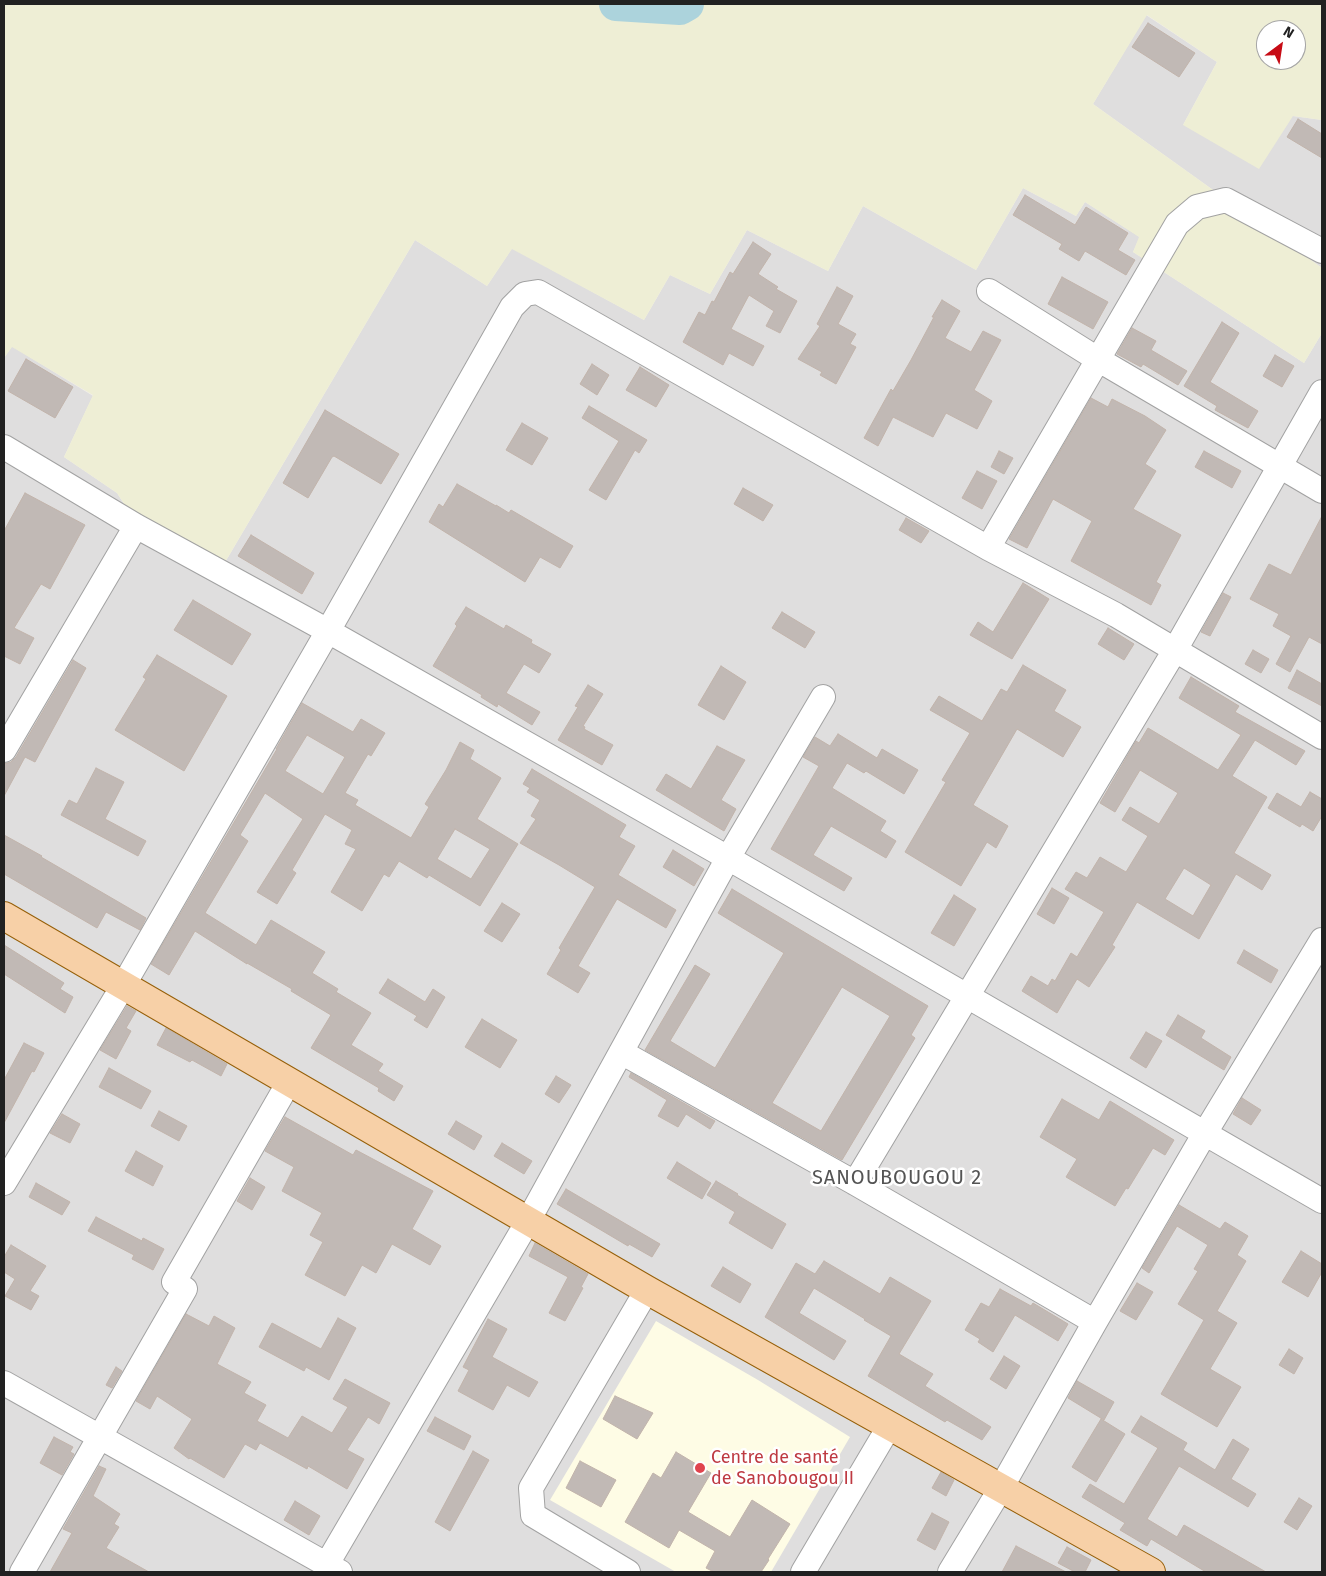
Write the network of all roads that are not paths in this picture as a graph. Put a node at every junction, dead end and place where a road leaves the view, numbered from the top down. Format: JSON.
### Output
{"nodes":[{"id":1,"x":1322,"y":251,"type":"edge"},
{"id":2,"x":989,"y":291,"type":"dead end"},
{"id":3,"x":1099,"y":360,"type":"junction"},
{"id":4,"x":1322,"y":392,"type":"edge"},
{"id":5,"x":4,"y":447,"type":"edge"},
{"id":6,"x":1279,"y":467,"type":"junction"},
{"id":7,"x":1322,"y":491,"type":"edge"},
{"id":8,"x":136,"y":526,"type":"junction"},
{"id":9,"x":988,"y":548,"type":"junction"},
{"id":10,"x":328,"y":631,"type":"junction"},
{"id":11,"x":1175,"y":650,"type":"junction"},
{"id":12,"x":823,"y":697,"type":"dead end"},
{"id":13,"x":1322,"y":737,"type":"edge"},
{"id":14,"x":4,"y":750,"type":"edge"},
{"id":15,"x":728,"y":858,"type":"junction"},
{"id":16,"x":4,"y":916,"type":"edge"},
{"id":17,"x":1322,"y":940,"type":"edge"},
{"id":18,"x":122,"y":986,"type":"junction"},
{"id":19,"x":967,"y":995,"type":"junction"},
{"id":20,"x":621,"y":1052,"type":"junction"},
{"id":21,"x":289,"y":1082,"type":"junction"},
{"id":22,"x":1205,"y":1133,"type":"junction"},
{"id":23,"x":4,"y":1183,"type":"edge"},
{"id":24,"x":855,"y":1183,"type":"junction"},
{"id":25,"x":1322,"y":1201,"type":"edge"},
{"id":26,"x":528,"y":1221,"type":"junction"},
{"id":27,"x":647,"y":1290,"type":"junction"},
{"id":28,"x":1094,"y":1322,"type":"junction"},
{"id":29,"x":4,"y":1383,"type":"edge"},
{"id":30,"x":890,"y":1425,"type":"junction"},
{"id":31,"x":100,"y":1437,"type":"junction"},
{"id":32,"x":1001,"y":1488,"type":"junction"},
{"id":33,"x":334,"y":1568,"type":"edge"},
{"id":34,"x":22,"y":1572,"type":"edge"},
{"id":35,"x":628,"y":1572,"type":"edge"},
{"id":36,"x":802,"y":1572,"type":"edge"},
{"id":37,"x":950,"y":1572,"type":"edge"},
{"id":38,"x":1151,"y":1572,"type":"edge"}],
"edges":[{"from":1,"to":3,"type":"street"},
{"from":2,"to":3,"type":"street"},
{"from":3,"to":6,"type":"street"},
{"from":3,"to":9,"type":"street"},
{"from":4,"to":6,"type":"street"},
{"from":5,"to":8,"type":"street"},
{"from":6,"to":7,"type":"street"},
{"from":6,"to":11,"type":"street"},
{"from":8,"to":10,"type":"street"},
{"from":8,"to":14,"type":"street"},
{"from":9,"to":10,"type":"street"},
{"from":9,"to":11,"type":"street"},
{"from":10,"to":15,"type":"street"},
{"from":10,"to":18,"type":"street"},
{"from":11,"to":13,"type":"street"},
{"from":11,"to":19,"type":"street"},
{"from":12,"to":15,"type":"street"},
{"from":15,"to":19,"type":"street"},
{"from":15,"to":20,"type":"street"},
{"from":16,"to":18,"type":"main road"},
{"from":17,"to":22,"type":"street"},
{"from":18,"to":21,"type":"main road"},
{"from":18,"to":23,"type":"street"},
{"from":19,"to":22,"type":"street"},
{"from":19,"to":24,"type":"street"},
{"from":20,"to":24,"type":"street"},
{"from":20,"to":26,"type":"street"},
{"from":21,"to":26,"type":"main road"},
{"from":21,"to":31,"type":"street"},
{"from":22,"to":25,"type":"street"},
{"from":22,"to":28,"type":"street"},
{"from":24,"to":28,"type":"street"},
{"from":26,"to":27,"type":"main road"},
{"from":26,"to":33,"type":"street"},
{"from":27,"to":30,"type":"main road"},
{"from":27,"to":35,"type":"street"},
{"from":28,"to":32,"type":"street"},
{"from":29,"to":31,"type":"street"},
{"from":30,"to":32,"type":"main road"},
{"from":30,"to":36,"type":"street"},
{"from":31,"to":33,"type":"street"},
{"from":31,"to":34,"type":"street"},
{"from":32,"to":37,"type":"street"},
{"from":32,"to":38,"type":"main road"}]}
